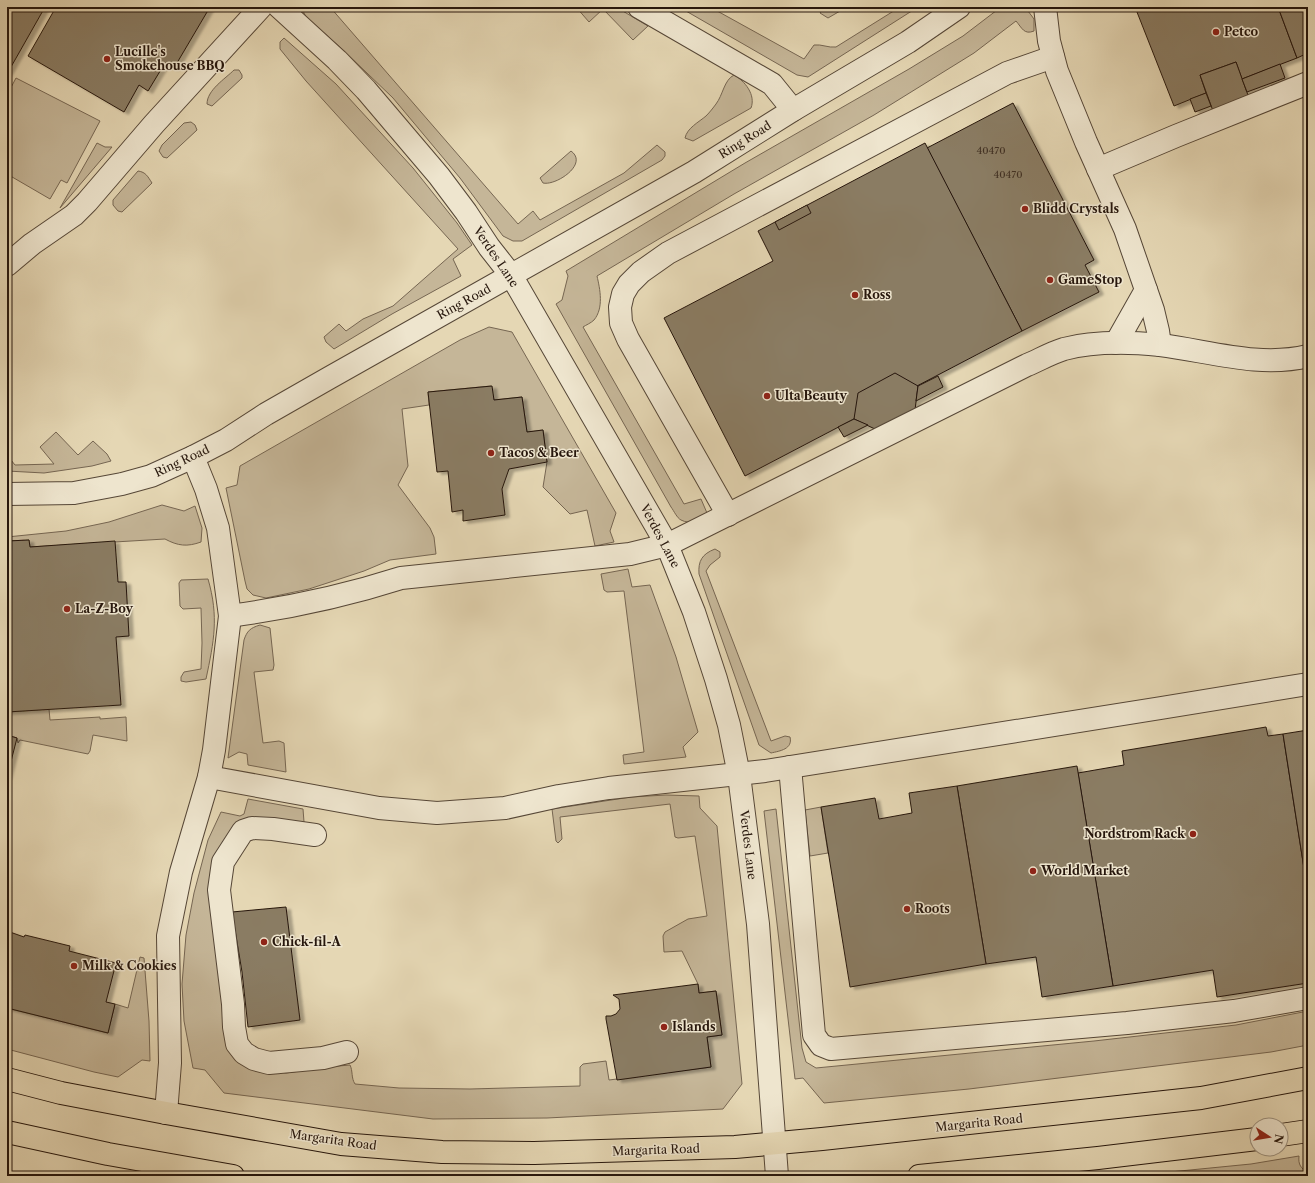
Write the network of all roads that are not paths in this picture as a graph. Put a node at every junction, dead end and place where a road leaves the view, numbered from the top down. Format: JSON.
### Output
{"nodes":[{"id":1,"x":261,"y":7,"type":"edge"},
{"id":2,"x":279,"y":7,"type":"edge"},
{"id":3,"x":639,"y":7,"type":"edge"},
{"id":4,"x":959,"y":7,"type":"edge"},
{"id":5,"x":1047,"y":8,"type":"edge"},
{"id":6,"x":1053,"y":57,"type":"junction"},
{"id":7,"x":1308,"y":83,"type":"edge"},
{"id":8,"x":794,"y":110,"type":"junction"},
{"id":9,"x":1098,"y":169,"type":"junction"},
{"id":10,"x":7,"y":265,"type":"edge"},
{"id":11,"x":511,"y":275,"type":"junction"},
{"id":12,"x":1146,"y":290,"type":"junction"},
{"id":13,"x":1116,"y":343,"type":"junction"},
{"id":14,"x":1160,"y":345,"type":"junction"},
{"id":15,"x":1308,"y":356,"type":"edge"},
{"id":16,"x":193,"y":457,"type":"junction"},
{"id":17,"x":7,"y":494,"type":"edge"},
{"id":18,"x":728,"y":515,"type":"junction"},
{"id":19,"x":668,"y":545,"type":"junction"},
{"id":20,"x":230,"y":616,"type":"junction"},
{"id":21,"x":1308,"y":684,"type":"edge"},
{"id":22,"x":790,"y":767,"type":"junction"},
{"id":23,"x":739,"y":775,"type":"junction"},
{"id":24,"x":209,"y":777,"type":"junction"},
{"id":25,"x":315,"y":835,"type":"dead end"},
{"id":26,"x":1308,"y":998,"type":"edge"},
{"id":27,"x":347,"y":1052,"type":"dead end"},
{"id":28,"x":7,"y":1078,"type":"edge"},
{"id":29,"x":1308,"y":1078,"type":"edge"},
{"id":30,"x":166,"y":1114,"type":"junction"},
{"id":31,"x":1308,"y":1131,"type":"edge"},
{"id":32,"x":7,"y":1132,"type":"edge"},
{"id":33,"x":1289,"y":1134,"type":"edge"},
{"id":34,"x":1249,"y":1140,"type":"edge"},
{"id":35,"x":774,"y":1144,"type":"junction"},
{"id":36,"x":233,"y":1176,"type":"edge"},
{"id":37,"x":777,"y":1176,"type":"edge"},
{"id":38,"x":919,"y":1176,"type":"edge"}],
"edges":[{"from":1,"to":10,"type":"street"},
{"from":2,"to":11,"type":"street","name":"Verdes Lane"},
{"from":3,"to":8,"type":"street"},
{"from":4,"to":8,"type":"street","name":"Ring Road"},
{"from":5,"to":6,"type":"street"},
{"from":6,"to":9,"type":"street"},
{"from":6,"to":18,"type":"street"},
{"from":7,"to":9,"type":"street"},
{"from":8,"to":11,"type":"street","name":"Ring Road"},
{"from":9,"to":12,"type":"street"},
{"from":11,"to":16,"type":"street","name":"Ring Road"},
{"from":11,"to":19,"type":"street","name":"Verdes Lane"},
{"from":12,"to":13,"type":"street"},
{"from":12,"to":14,"type":"street"},
{"from":13,"to":14,"type":"street"},
{"from":13,"to":18,"type":"street"},
{"from":14,"to":15,"type":"street"},
{"from":16,"to":17,"type":"street","name":"Ring Road"},
{"from":16,"to":20,"type":"street"},
{"from":18,"to":19,"type":"street"},
{"from":19,"to":20,"type":"street"},
{"from":19,"to":23,"type":"street","name":"Verdes Lane"},
{"from":20,"to":24,"type":"street"},
{"from":21,"to":22,"type":"street"},
{"from":22,"to":23,"type":"street"},
{"from":22,"to":26,"type":"street"},
{"from":23,"to":24,"type":"street"},
{"from":23,"to":35,"type":"street","name":"Verdes Lane"},
{"from":24,"to":30,"type":"street"},
{"from":25,"to":27,"type":"street"},
{"from":28,"to":30,"type":"main road","name":"Margarita Road"},
{"from":29,"to":35,"type":"main road","name":"Margarita Road"},
{"from":30,"to":35,"type":"main road","name":"Margarita Road"},
{"from":31,"to":33,"type":"main road"},
{"from":32,"to":36,"type":"main road"},
{"from":34,"to":38,"type":"main road"},
{"from":35,"to":37,"type":"street","name":"Verdes Lane"}]}
